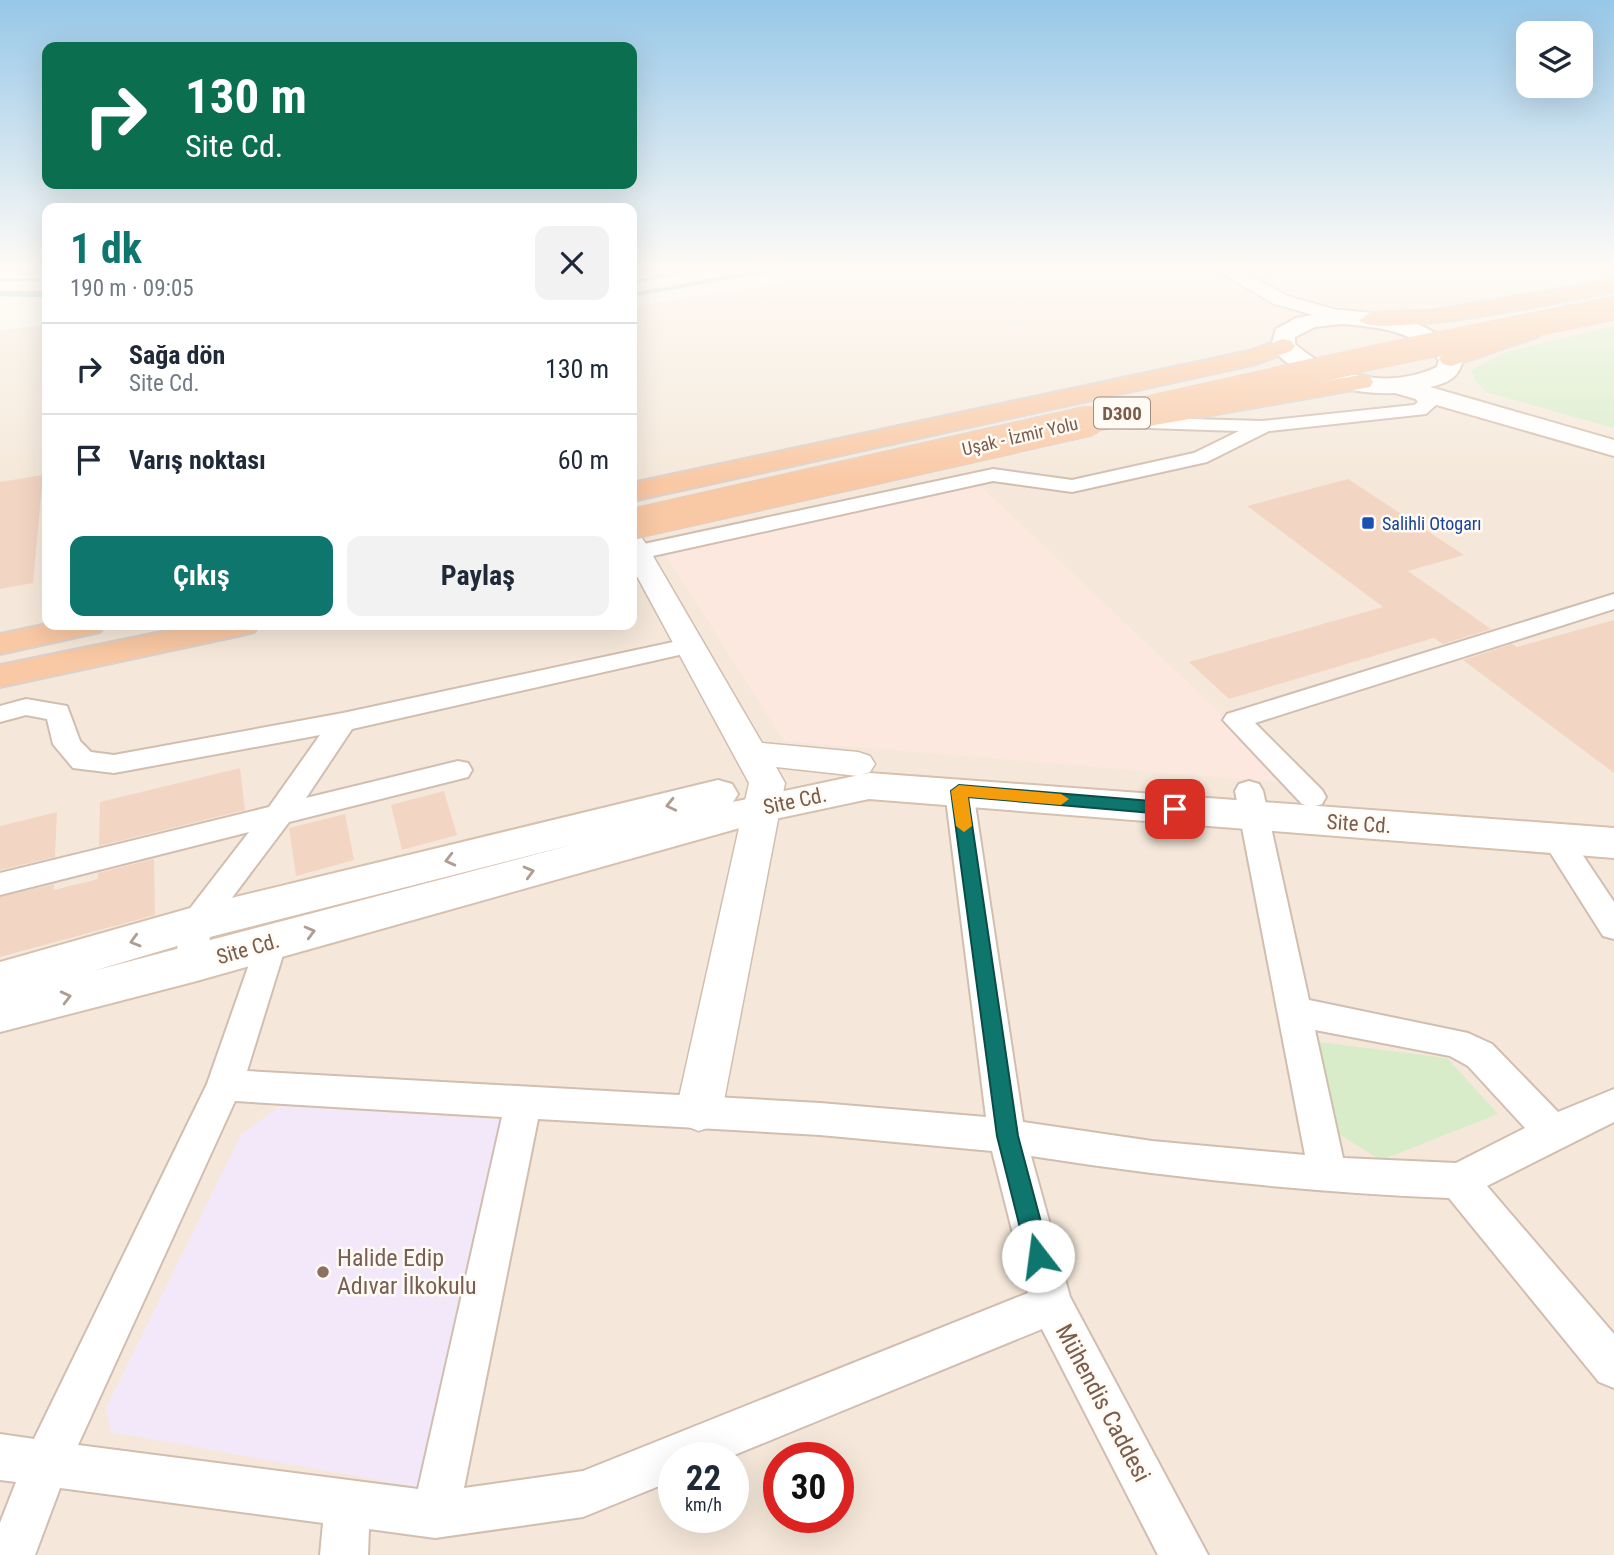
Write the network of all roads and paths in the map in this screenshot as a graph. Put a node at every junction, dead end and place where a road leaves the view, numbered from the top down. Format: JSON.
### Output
{"nodes":[{"id":1,"x":1283,"y":340,"type":"joint"},
{"id":2,"x":1387,"y":340,"type":"edge"},
{"id":3,"x":1432,"y":340,"type":"edge"},
{"id":4,"x":1457,"y":340,"type":"edge"},
{"id":5,"x":1512,"y":340,"type":"edge"},
{"id":6,"x":1450,"y":365,"type":"junction"},
{"id":7,"x":1361,"y":382,"type":"junction"},
{"id":8,"x":1393,"y":385,"type":"junction"},
{"id":9,"x":1419,"y":392,"type":"junction"},
{"id":10,"x":1122,"y":423,"type":"junction"},
{"id":11,"x":1265,"y":426,"type":"junction"},
{"id":12,"x":1614,"y":438,"type":"edge"},
{"id":13,"x":1614,"y":448,"type":"edge"},
{"id":14,"x":637,"y":491,"type":"edge"},
{"id":15,"x":637,"y":505,"type":"edge"},
{"id":16,"x":637,"y":539,"type":"edge"},
{"id":17,"x":637,"y":539,"type":"edge"},
{"id":18,"x":637,"y":539,"type":"edge"},
{"id":19,"x":637,"y":545,"type":"edge"},
{"id":20,"x":1614,"y":601,"type":"edge"},
{"id":21,"x":42,"y":619,"type":"edge"},
{"id":22,"x":65,"y":630,"type":"edge"},
{"id":23,"x":171,"y":630,"type":"edge"},
{"id":24,"x":218,"y":630,"type":"edge"},
{"id":25,"x":0,"y":631,"type":"edge"},
{"id":26,"x":0,"y":644,"type":"edge"},
{"id":27,"x":692,"y":645,"type":"junction"},
{"id":28,"x":0,"y":668,"type":"edge"},
{"id":29,"x":0,"y":676,"type":"edge"},
{"id":30,"x":0,"y":714,"type":"edge"},
{"id":31,"x":343,"y":722,"type":"junction"},
{"id":32,"x":458,"y":770,"type":"dead end"},
{"id":33,"x":760,"y":781,"type":"junction"},
{"id":34,"x":959,"y":791,"type":"junction"},
{"id":35,"x":1312,"y":797,"type":"junction"},
{"id":36,"x":1253,"y":804,"type":"junction"},
{"id":37,"x":281,"y":812,"type":"junction"},
{"id":38,"x":1614,"y":824,"type":"edge"},
{"id":39,"x":1556,"y":838,"type":"junction"},
{"id":40,"x":1614,"y":843,"type":"edge"},
{"id":41,"x":0,"y":884,"type":"edge"},
{"id":42,"x":1614,"y":927,"type":"edge"},
{"id":43,"x":271,"y":942,"type":"junction"},
{"id":44,"x":194,"y":944,"type":"junction"},
{"id":45,"x":0,"y":980,"type":"edge"},
{"id":46,"x":1296,"y":1012,"type":"junction"},
{"id":47,"x":0,"y":1013,"type":"edge"},
{"id":48,"x":225,"y":1084,"type":"junction"},
{"id":49,"x":524,"y":1101,"type":"junction"},
{"id":50,"x":1614,"y":1105,"type":"edge"},
{"id":51,"x":699,"y":1111,"type":"junction"},
{"id":52,"x":1553,"y":1132,"type":"junction"},
{"id":53,"x":1007,"y":1136,"type":"junction"},
{"id":54,"x":1328,"y":1175,"type":"junction"},
{"id":55,"x":1459,"y":1181,"type":"junction"},
{"id":56,"x":1051,"y":1304,"type":"junction"},
{"id":57,"x":1614,"y":1367,"type":"edge"},
{"id":58,"x":0,"y":1457,"type":"edge"},
{"id":59,"x":47,"y":1462,"type":"junction"},
{"id":60,"x":348,"y":1502,"type":"junction"},
{"id":61,"x":435,"y":1515,"type":"junction"},
{"id":62,"x":11,"y":1555,"type":"edge"},
{"id":63,"x":344,"y":1555,"type":"edge"},
{"id":64,"x":1184,"y":1555,"type":"edge"}],
"edges":[{"from":1,"to":7,"type":"main road"},
{"from":1,"to":14,"type":"highway"},
{"from":2,"to":15,"type":"highway","name":"Uşak - İzmir Yolu","number":"D300"},
{"from":3,"to":6,"type":"main road"},
{"from":4,"to":16,"type":"highway","name":"Uşak - İzmir Yolu","number":"D300","bridge":true},
{"from":5,"to":6,"type":"highway"},
{"from":6,"to":8,"type":"main road"},
{"from":6,"to":12,"type":"main road"},
{"from":7,"to":8,"type":"main road"},
{"from":7,"to":10,"type":"highway"},
{"from":8,"to":9,"type":"main road"},
{"from":9,"to":11,"type":"street"},
{"from":9,"to":13,"type":"main road"},
{"from":10,"to":11,"type":"street"},
{"from":10,"to":17,"type":"highway"},
{"from":11,"to":18,"type":"street"},
{"from":19,"to":27,"type":"street"},
{"from":20,"to":35,"type":"street"},
{"from":21,"to":25,"type":"highway"},
{"from":22,"to":26,"type":"highway"},
{"from":23,"to":28,"type":"highway"},
{"from":24,"to":29,"type":"highway"},
{"from":27,"to":31,"type":"street"},
{"from":27,"to":33,"type":"street"},
{"from":30,"to":31,"type":"street"},
{"from":31,"to":37,"type":"street"},
{"from":32,"to":37,"type":"street"},
{"from":33,"to":34,"type":"main road","name":"Site Cd."},
{"from":33,"to":36,"type":"main road","name":"Site Cd."},
{"from":43,"to":33,"type":"main road","name":"Site Cd.","one_way":true},
{"from":33,"to":44,"type":"main road","name":"Site Cd.","one_way":true},
{"from":33,"to":51,"type":"street"},
{"from":34,"to":36,"type":"main road","name":"Site Cd."},
{"from":34,"to":53,"type":"street","name":"Mühendis Caddesi"},
{"from":35,"to":36,"type":"main road","name":"Site Cd."},
{"from":35,"to":38,"type":"main road","name":"Site Cd."},
{"from":36,"to":39,"type":"main road","name":"Site Cd."},
{"from":36,"to":46,"type":"street"},
{"from":37,"to":41,"type":"street"},
{"from":37,"to":44,"type":"street"},
{"from":39,"to":40,"type":"main road","name":"Site Cd."},
{"from":39,"to":42,"type":"street"},
{"from":43,"to":44,"type":"main road","name":"Site Cd."},
{"from":43,"to":48,"type":"street"},
{"from":44,"to":45,"type":"main road","name":"Site Cd.","one_way":true},
{"from":47,"to":44,"type":"main road","name":"Site Cd.","one_way":true},
{"from":46,"to":52,"type":"street"},
{"from":46,"to":54,"type":"street"},
{"from":48,"to":49,"type":"street"},
{"from":48,"to":59,"type":"street"},
{"from":49,"to":51,"type":"street"},
{"from":49,"to":61,"type":"street"},
{"from":50,"to":52,"type":"street"},
{"from":51,"to":53,"type":"street"},
{"from":52,"to":55,"type":"street"},
{"from":53,"to":54,"type":"street"},
{"from":53,"to":56,"type":"street","name":"Mühendis Caddesi"},
{"from":54,"to":55,"type":"street"},
{"from":55,"to":57,"type":"street"},
{"from":56,"to":61,"type":"street"},
{"from":56,"to":64,"type":"street","name":"Mühendis Caddesi"},
{"from":58,"to":59,"type":"street"},
{"from":59,"to":60,"type":"street"},
{"from":59,"to":62,"type":"street"},
{"from":60,"to":61,"type":"street"},
{"from":60,"to":63,"type":"street"}]}
